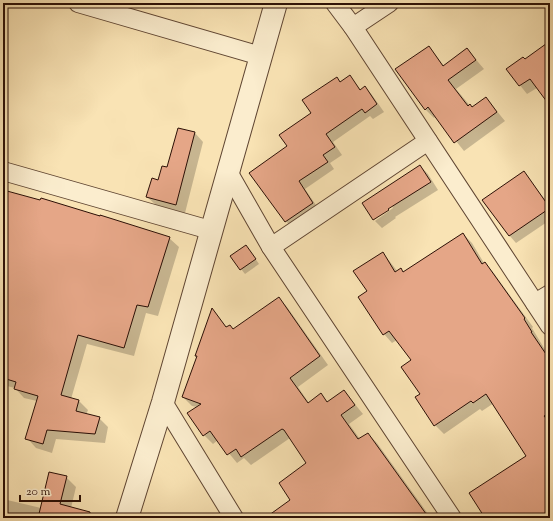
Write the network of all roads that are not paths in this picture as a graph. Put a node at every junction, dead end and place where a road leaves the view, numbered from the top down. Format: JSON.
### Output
{"nodes":[{"id":1,"x":78,"y":3,"type":"edge"},
{"id":2,"x":276,"y":3,"type":"edge"},
{"id":3,"x":335,"y":3,"type":"edge"},
{"id":4,"x":389,"y":3,"type":"edge"},
{"id":5,"x":353,"y":27,"type":"junction"},
{"id":6,"x":261,"y":56,"type":"junction"},
{"id":7,"x":428,"y":141,"type":"junction"},
{"id":8,"x":227,"y":170,"type":"junction"},
{"id":9,"x":3,"y":171,"type":"edge"},
{"id":10,"x":210,"y":230,"type":"junction"},
{"id":11,"x":271,"y":247,"type":"junction"},
{"id":12,"x":542,"y":298,"type":"edge"},
{"id":13,"x":550,"y":326,"type":"edge"},
{"id":14,"x":163,"y":402,"type":"junction"},
{"id":15,"x":127,"y":518,"type":"edge"},
{"id":16,"x":234,"y":518,"type":"edge"},
{"id":17,"x":452,"y":518,"type":"edge"}],
"edges":[{"from":1,"to":6,"type":"street"},
{"from":2,"to":6,"type":"street"},
{"from":3,"to":5,"type":"street"},
{"from":4,"to":5,"type":"street"},
{"from":5,"to":7,"type":"street"},
{"from":6,"to":8,"type":"street"},
{"from":7,"to":11,"type":"street"},
{"from":7,"to":12,"type":"street"},
{"from":8,"to":10,"type":"street"},
{"from":8,"to":11,"type":"street"},
{"from":9,"to":10,"type":"street"},
{"from":10,"to":14,"type":"street"},
{"from":11,"to":17,"type":"street"},
{"from":12,"to":13,"type":"street"},
{"from":14,"to":15,"type":"street"},
{"from":14,"to":16,"type":"street"}]}
